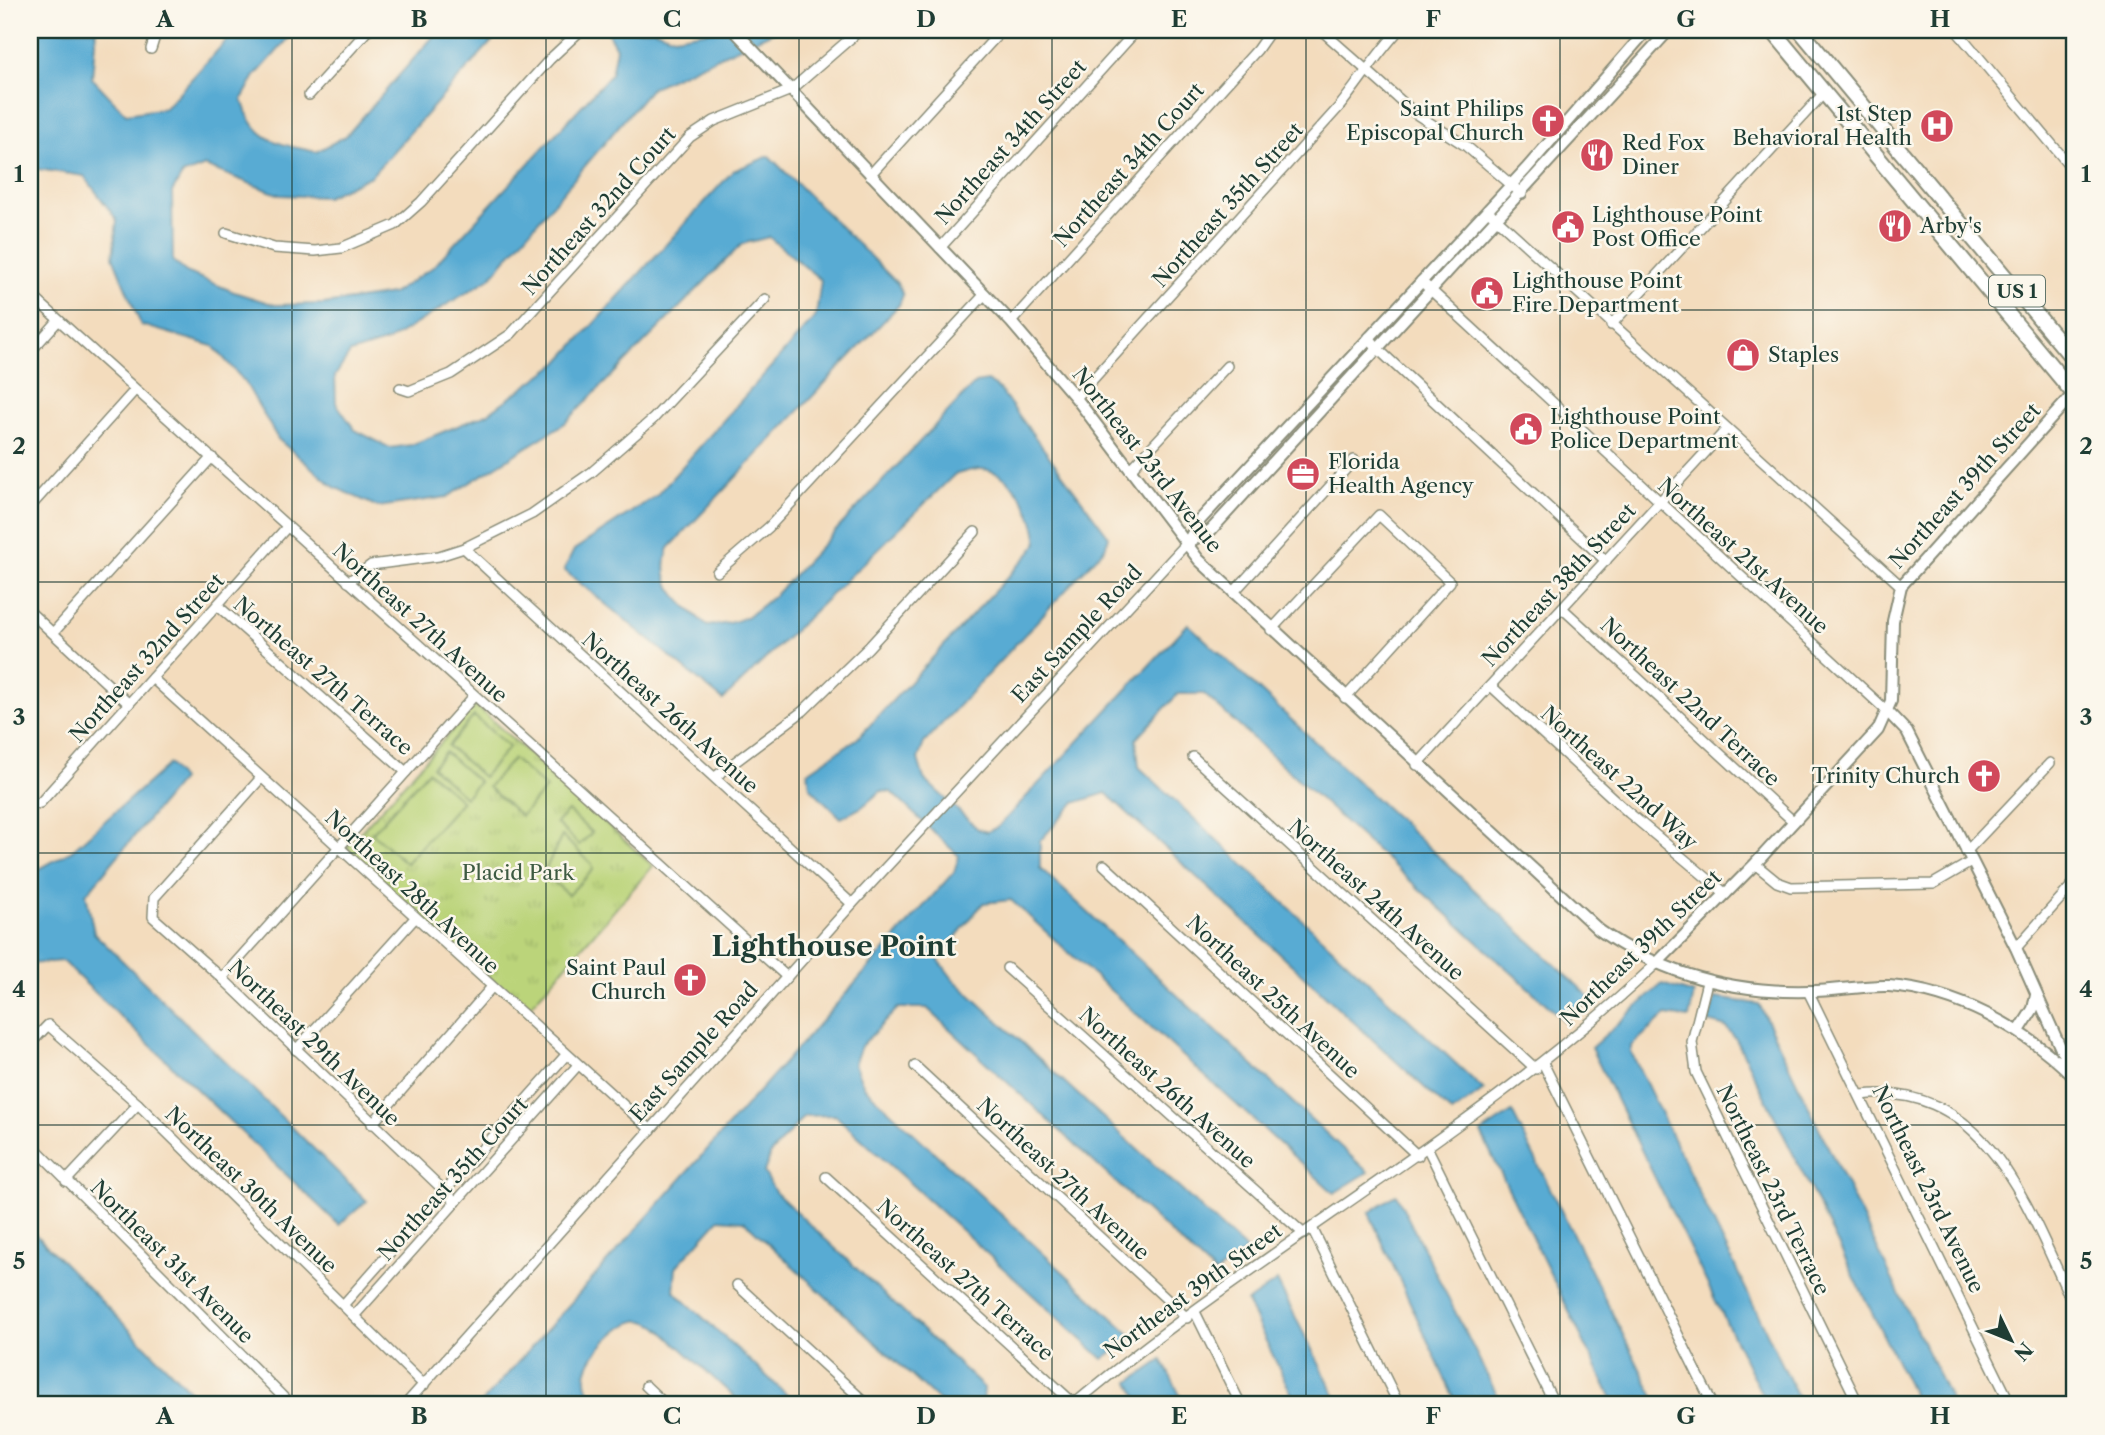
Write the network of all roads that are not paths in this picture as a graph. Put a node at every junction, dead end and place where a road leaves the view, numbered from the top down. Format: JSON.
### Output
{"nodes":[{"id":1,"x":158,"y":30,"type":"edge"},
{"id":2,"x":368,"y":30,"type":"edge"},
{"id":3,"x":581,"y":30,"type":"edge"},
{"id":4,"x":734,"y":30,"type":"edge"},
{"id":5,"x":860,"y":30,"type":"edge"},
{"id":6,"x":1002,"y":30,"type":"edge"},
{"id":7,"x":1137,"y":30,"type":"edge"},
{"id":8,"x":1271,"y":30,"type":"edge"},
{"id":9,"x":1321,"y":30,"type":"edge"},
{"id":10,"x":1399,"y":30,"type":"edge"},
{"id":11,"x":1647,"y":30,"type":"edge"},
{"id":12,"x":1669,"y":30,"type":"edge"},
{"id":13,"x":1772,"y":30,"type":"edge"},
{"id":14,"x":1800,"y":30,"type":"edge"},
{"id":15,"x":1956,"y":30,"type":"edge"},
{"id":16,"x":151,"y":49,"type":"dead end"},
{"id":17,"x":1365,"y":69,"type":"junction"},
{"id":18,"x":791,"y":90,"type":"junction"},
{"id":19,"x":1824,"y":93,"type":"junction"},
{"id":20,"x":309,"y":95,"type":"dead end"},
{"id":21,"x":1858,"y":134,"type":"junction"},
{"id":22,"x":1556,"y":136,"type":"junction"},
{"id":23,"x":1893,"y":142,"type":"junction"},
{"id":24,"x":1559,"y":153,"type":"junction"},
{"id":25,"x":1882,"y":163,"type":"junction"},
{"id":26,"x":2075,"y":172,"type":"edge"},
{"id":27,"x":870,"y":175,"type":"junction"},
{"id":28,"x":1924,"y":179,"type":"junction"},
{"id":29,"x":1511,"y":185,"type":"junction"},
{"id":30,"x":1522,"y":194,"type":"junction"},
{"id":31,"x":1487,"y":210,"type":"junction"},
{"id":32,"x":1497,"y":220,"type":"junction"},
{"id":33,"x":226,"y":233,"type":"dead end"},
{"id":34,"x":940,"y":247,"type":"junction"},
{"id":35,"x":1421,"y":281,"type":"junction"},
{"id":36,"x":1432,"y":291,"type":"junction"},
{"id":37,"x":30,"y":294,"type":"edge"},
{"id":38,"x":985,"y":294,"type":"junction"},
{"id":39,"x":765,"y":299,"type":"dead end"},
{"id":40,"x":57,"y":321,"type":"junction"},
{"id":41,"x":1011,"y":322,"type":"junction"},
{"id":42,"x":1611,"y":325,"type":"junction"},
{"id":43,"x":1370,"y":337,"type":"junction"},
{"id":44,"x":1378,"y":349,"type":"junction"},
{"id":45,"x":30,"y":352,"type":"edge"},
{"id":46,"x":2075,"y":361,"type":"edge"},
{"id":47,"x":1227,"y":366,"type":"dead end"},
{"id":48,"x":400,"y":388,"type":"dead end"},
{"id":49,"x":135,"y":390,"type":"junction"},
{"id":50,"x":2075,"y":393,"type":"edge"},
{"id":51,"x":1076,"y":398,"type":"junction"},
{"id":52,"x":1726,"y":430,"type":"junction"},
{"id":53,"x":212,"y":457,"type":"junction"},
{"id":54,"x":1354,"y":460,"type":"dead end"},
{"id":55,"x":1130,"y":470,"type":"junction"},
{"id":56,"x":1244,"y":472,"type":"junction"},
{"id":57,"x":1255,"y":483,"type":"junction"},
{"id":58,"x":1659,"y":503,"type":"junction"},
{"id":59,"x":30,"y":507,"type":"edge"},
{"id":60,"x":287,"y":527,"type":"junction"},
{"id":61,"x":975,"y":532,"type":"dead end"},
{"id":62,"x":1187,"y":543,"type":"junction"},
{"id":63,"x":464,"y":548,"type":"junction"},
{"id":64,"x":1606,"y":561,"type":"junction"},
{"id":65,"x":716,"y":572,"type":"dead end"},
{"id":66,"x":348,"y":582,"type":"junction"},
{"id":67,"x":1901,"y":586,"type":"junction"},
{"id":68,"x":1233,"y":593,"type":"junction"},
{"id":69,"x":218,"y":606,"type":"junction"},
{"id":70,"x":1562,"y":608,"type":"junction"},
{"id":71,"x":30,"y":612,"type":"edge"},
{"id":72,"x":1271,"y":630,"type":"junction"},
{"id":73,"x":53,"y":634,"type":"junction"},
{"id":74,"x":152,"y":678,"type":"junction"},
{"id":75,"x":1491,"y":686,"type":"junction"},
{"id":76,"x":474,"y":696,"type":"junction"},
{"id":77,"x":1345,"y":698,"type":"junction"},
{"id":78,"x":129,"y":704,"type":"junction"},
{"id":79,"x":1888,"y":712,"type":"junction"},
{"id":80,"x":1193,"y":757,"type":"dead end"},
{"id":81,"x":2050,"y":763,"type":"dead end"},
{"id":82,"x":1417,"y":765,"type":"junction"},
{"id":83,"x":406,"y":772,"type":"junction"},
{"id":84,"x":261,"y":778,"type":"junction"},
{"id":85,"x":715,"y":778,"type":"junction"},
{"id":86,"x":30,"y":806,"type":"edge"},
{"id":87,"x":1794,"y":822,"type":"junction"},
{"id":88,"x":338,"y":848,"type":"junction"},
{"id":89,"x":1969,"y":857,"type":"junction"},
{"id":90,"x":1755,"y":864,"type":"junction"},
{"id":91,"x":1104,"y":865,"type":"dead end"},
{"id":92,"x":2075,"y":882,"type":"edge"},
{"id":93,"x":1726,"y":894,"type":"junction"},
{"id":94,"x":852,"y":904,"type":"junction"},
{"id":95,"x":415,"y":918,"type":"junction"},
{"id":96,"x":2016,"y":948,"type":"junction"},
{"id":97,"x":1656,"y":964,"type":"junction"},
{"id":98,"x":1007,"y":968,"type":"dead end"},
{"id":99,"x":787,"y":977,"type":"junction"},
{"id":100,"x":222,"y":978,"type":"junction"},
{"id":101,"x":491,"y":988,"type":"junction"},
{"id":102,"x":1705,"y":988,"type":"junction"},
{"id":103,"x":1808,"y":991,"type":"junction"},
{"id":104,"x":2036,"y":995,"type":"junction"},
{"id":105,"x":2019,"y":1031,"type":"junction"},
{"id":106,"x":30,"y":1044,"type":"edge"},
{"id":107,"x":296,"y":1050,"type":"junction"},
{"id":108,"x":566,"y":1055,"type":"junction"},
{"id":109,"x":578,"y":1065,"type":"junction"},
{"id":110,"x":915,"y":1066,"type":"dead end"},
{"id":111,"x":1539,"y":1066,"type":"junction"},
{"id":112,"x":2074,"y":1078,"type":"edge"},
{"id":113,"x":1861,"y":1095,"type":"junction"},
{"id":114,"x":138,"y":1104,"type":"junction"},
{"id":115,"x":372,"y":1124,"type":"junction"},
{"id":116,"x":651,"y":1130,"type":"junction"},
{"id":117,"x":30,"y":1143,"type":"edge"},
{"id":118,"x":1427,"y":1149,"type":"junction"},
{"id":119,"x":1418,"y":1156,"type":"junction"},
{"id":120,"x":826,"y":1177,"type":"dead end"},
{"id":121,"x":66,"y":1181,"type":"junction"},
{"id":122,"x":444,"y":1191,"type":"junction"},
{"id":123,"x":456,"y":1202,"type":"junction"},
{"id":124,"x":1308,"y":1231,"type":"junction"},
{"id":125,"x":737,"y":1285,"type":"dead end"},
{"id":126,"x":343,"y":1305,"type":"junction"},
{"id":127,"x":2075,"y":1308,"type":"edge"},
{"id":128,"x":1191,"y":1315,"type":"junction"},
{"id":129,"x":354,"y":1316,"type":"junction"},
{"id":130,"x":424,"y":1385,"type":"junction"},
{"id":131,"x":646,"y":1386,"type":"dead end"},
{"id":132,"x":1077,"y":1404,"type":"edge"},
{"id":133,"x":291,"y":1405,"type":"edge"},
{"id":134,"x":405,"y":1405,"type":"edge"},
{"id":135,"x":666,"y":1405,"type":"edge"},
{"id":136,"x":868,"y":1405,"type":"edge"},
{"id":137,"x":1241,"y":1405,"type":"edge"},
{"id":138,"x":1399,"y":1405,"type":"edge"},
{"id":139,"x":1555,"y":1405,"type":"edge"},
{"id":140,"x":1713,"y":1405,"type":"edge"},
{"id":141,"x":1859,"y":1405,"type":"edge"},
{"id":142,"x":2011,"y":1405,"type":"edge"}],
"edges":[{"from":1,"to":16,"type":"street"},
{"from":2,"to":20,"type":"street"},
{"from":3,"to":33,"type":"street"},
{"from":4,"to":18,"type":"street","name":"Northeast 23rd Avenue"},
{"from":5,"to":18,"type":"street","name":"Northeast 32nd Court"},
{"from":6,"to":27,"type":"street"},
{"from":7,"to":34,"type":"street","name":"Northeast 34th Street"},
{"from":8,"to":41,"type":"street","name":"Northeast 34th Court"},
{"from":9,"to":17,"type":"street"},
{"from":10,"to":17,"type":"street","name":"Northeast 35th Street"},
{"from":11,"to":22,"type":"street","name":"East Sample Road"},
{"from":12,"to":24,"type":"street","name":"East Sample Road"},
{"from":13,"to":19,"type":"main road","number":"US 1"},
{"from":14,"to":23,"type":"main road","number":"US 1"},
{"from":15,"to":26,"type":"street"},
{"from":17,"to":29,"type":"street"},
{"from":17,"to":51,"type":"street","name":"Northeast 35th Street"},
{"from":18,"to":27,"type":"street","name":"Northeast 23rd Avenue"},
{"from":18,"to":48,"type":"street","name":"Northeast 32nd Court"},
{"from":19,"to":21,"type":"main road","number":"US 1"},
{"from":19,"to":42,"type":"street"},
{"from":21,"to":23,"type":"main road"},
{"from":21,"to":25,"type":"main road","number":"US 1"},
{"from":22,"to":24,"type":"street"},
{"from":22,"to":29,"type":"street","name":"East Sample Road"},
{"from":23,"to":28,"type":"main road","number":"US 1"},
{"from":24,"to":30,"type":"street","name":"East Sample Road"},
{"from":25,"to":28,"type":"main road"},
{"from":25,"to":50,"type":"main road","number":"US 1"},
{"from":27,"to":34,"type":"street","name":"Northeast 23rd Avenue"},
{"from":28,"to":46,"type":"main road","number":"US 1"},
{"from":29,"to":30,"type":"street"},
{"from":29,"to":31,"type":"street","name":"East Sample Road"},
{"from":30,"to":32,"type":"street","name":"East Sample Road"},
{"from":31,"to":32,"type":"street"},
{"from":31,"to":35,"type":"street","name":"East Sample Road"},
{"from":32,"to":36,"type":"street","name":"East Sample Road"},
{"from":32,"to":42,"type":"street"},
{"from":34,"to":38,"type":"street","name":"Northeast 23rd Avenue"},
{"from":35,"to":36,"type":"street","name":"Northeast 21st Avenue"},
{"from":35,"to":43,"type":"street","name":"East Sample Road"},
{"from":36,"to":44,"type":"street","name":"East Sample Road"},
{"from":36,"to":58,"type":"street","name":"Northeast 21st Avenue"},
{"from":37,"to":40,"type":"street","name":"Northeast 27th Avenue"},
{"from":38,"to":41,"type":"street","name":"Northeast 23rd Avenue"},
{"from":38,"to":65,"type":"street"},
{"from":39,"to":63,"type":"street"},
{"from":40,"to":45,"type":"street"},
{"from":40,"to":49,"type":"street","name":"Northeast 27th Avenue"},
{"from":41,"to":51,"type":"street","name":"Northeast 23rd Avenue"},
{"from":42,"to":52,"type":"street"},
{"from":43,"to":44,"type":"street"},
{"from":43,"to":56,"type":"street","name":"East Sample Road"},
{"from":44,"to":57,"type":"street","name":"East Sample Road"},
{"from":44,"to":64,"type":"street"},
{"from":47,"to":55,"type":"street"},
{"from":49,"to":53,"type":"street","name":"Northeast 27th Avenue"},
{"from":49,"to":59,"type":"street"},
{"from":50,"to":67,"type":"street","name":"Northeast 39th Street"},
{"from":51,"to":55,"type":"street","name":"Northeast 23rd Avenue"},
{"from":52,"to":58,"type":"street","name":"Northeast 38th Street"},
{"from":52,"to":67,"type":"street"},
{"from":53,"to":60,"type":"street","name":"Northeast 27th Avenue"},
{"from":53,"to":73,"type":"street"},
{"from":54,"to":68,"type":"street"},
{"from":55,"to":62,"type":"street","name":"Northeast 23rd Avenue"},
{"from":56,"to":57,"type":"street"},
{"from":56,"to":62,"type":"street","name":"East Sample Road"},
{"from":57,"to":62,"type":"street","name":"East Sample Road"},
{"from":58,"to":64,"type":"street","name":"Northeast 38th Street"},
{"from":58,"to":79,"type":"street","name":"Northeast 21st Avenue"},
{"from":60,"to":66,"type":"street","name":"Northeast 27th Avenue"},
{"from":60,"to":69,"type":"street","name":"Northeast 32nd Street"},
{"from":61,"to":85,"type":"street"},
{"from":62,"to":68,"type":"street","name":"Northeast 23rd Avenue"},
{"from":62,"to":94,"type":"street","name":"East Sample Road"},
{"from":63,"to":66,"type":"street"},
{"from":63,"to":85,"type":"street","name":"Northeast 26th Avenue"},
{"from":64,"to":70,"type":"street","name":"Northeast 38th Street"},
{"from":66,"to":76,"type":"street","name":"Northeast 27th Avenue"},
{"from":67,"to":79,"type":"street","name":"Northeast 39th Street"},
{"from":68,"to":72,"type":"street","name":"Northeast 23rd Avenue"},
{"from":69,"to":74,"type":"street","name":"Northeast 32nd Street"},
{"from":69,"to":83,"type":"street","name":"Northeast 27th Terrace"},
{"from":70,"to":75,"type":"street","name":"Northeast 38th Street"},
{"from":70,"to":87,"type":"street","name":"Northeast 22nd Terrace"},
{"from":71,"to":73,"type":"street"},
{"from":72,"to":77,"type":"street","name":"Northeast 23rd Avenue"},
{"from":72,"to":77,"type":"street"},
{"from":73,"to":78,"type":"street"},
{"from":74,"to":78,"type":"street","name":"Northeast 32nd Street"},
{"from":74,"to":84,"type":"street","name":"Northeast 28th Avenue"},
{"from":75,"to":82,"type":"street","name":"Northeast 38th Street"},
{"from":75,"to":93,"type":"street","name":"Northeast 22nd Way"},
{"from":76,"to":83,"type":"street"},
{"from":76,"to":99,"type":"street","name":"Northeast 27th Avenue"},
{"from":77,"to":82,"type":"street","name":"Northeast 23rd Avenue"},
{"from":78,"to":86,"type":"street","name":"Northeast 32nd Street"},
{"from":79,"to":87,"type":"street","name":"Northeast 39th Street"},
{"from":79,"to":89,"type":"street"},
{"from":80,"to":111,"type":"street","name":"Northeast 24th Avenue"},
{"from":81,"to":89,"type":"street"},
{"from":82,"to":97,"type":"street","name":"Northeast 23rd Avenue"},
{"from":83,"to":88,"type":"street"},
{"from":84,"to":88,"type":"street","name":"Northeast 28th Avenue"},
{"from":84,"to":100,"type":"street","name":"Northeast 29th Avenue"},
{"from":85,"to":94,"type":"street","name":"Northeast 26th Avenue"},
{"from":87,"to":90,"type":"street","name":"Northeast 39th Street"},
{"from":88,"to":95,"type":"street","name":"Northeast 28th Avenue"},
{"from":88,"to":100,"type":"street"},
{"from":89,"to":90,"type":"street"},
{"from":89,"to":96,"type":"street"},
{"from":90,"to":93,"type":"street","name":"Northeast 39th Street"},
{"from":91,"to":119,"type":"street","name":"Northeast 25th Avenue"},
{"from":92,"to":96,"type":"street"},
{"from":93,"to":97,"type":"street","name":"Northeast 39th Street"},
{"from":94,"to":99,"type":"street","name":"East Sample Road"},
{"from":95,"to":101,"type":"street","name":"Northeast 28th Avenue"},
{"from":95,"to":107,"type":"street"},
{"from":96,"to":104,"type":"street"},
{"from":97,"to":102,"type":"street","name":"Northeast 23rd Avenue"},
{"from":97,"to":111,"type":"street","name":"Northeast 39th Street"},
{"from":98,"to":124,"type":"street","name":"Northeast 26th Avenue"},
{"from":99,"to":116,"type":"street","name":"East Sample Road"},
{"from":100,"to":107,"type":"street","name":"Northeast 29th Avenue"},
{"from":101,"to":108,"type":"street","name":"Northeast 28th Avenue"},
{"from":101,"to":115,"type":"street"},
{"from":102,"to":103,"type":"street","name":"Northeast 23rd Avenue"},
{"from":102,"to":141,"type":"street","name":"Northeast 23rd Terrace"},
{"from":103,"to":105,"type":"street","name":"Northeast 23rd Avenue"},
{"from":103,"to":113,"type":"street","name":"Northeast 23rd Avenue"},
{"from":104,"to":105,"type":"street"},
{"from":104,"to":112,"type":"street"},
{"from":105,"to":112,"type":"street","name":"Northeast 23rd Avenue"},
{"from":106,"to":114,"type":"street","name":"Northeast 30th Avenue"},
{"from":107,"to":115,"type":"street","name":"Northeast 29th Avenue"},
{"from":108,"to":109,"type":"street","name":"Northeast 28th Avenue"},
{"from":108,"to":122,"type":"street","name":"Northeast 35th Court"},
{"from":109,"to":116,"type":"street","name":"Northeast 28th Avenue"},
{"from":109,"to":123,"type":"street","name":"Northeast 35th Court"},
{"from":110,"to":128,"type":"street","name":"Northeast 27th Avenue"},
{"from":111,"to":118,"type":"street","name":"Northeast 39th Street"},
{"from":111,"to":140,"type":"street","name":"Northeast 24th Avenue"},
{"from":113,"to":127,"type":"street"},
{"from":113,"to":142,"type":"street","name":"Northeast 23rd Avenue"},
{"from":114,"to":121,"type":"street"},
{"from":114,"to":126,"type":"street","name":"Northeast 30th Avenue"},
{"from":115,"to":122,"type":"street","name":"Northeast 29th Avenue"},
{"from":116,"to":130,"type":"street","name":"East Sample Road"},
{"from":117,"to":121,"type":"street","name":"Northeast 31st Avenue"},
{"from":118,"to":119,"type":"street","name":"Northeast 39th Street"},
{"from":118,"to":139,"type":"street"},
{"from":119,"to":124,"type":"street","name":"Northeast 39th Street"},
{"from":120,"to":132,"type":"street","name":"Northeast 27th Terrace"},
{"from":121,"to":133,"type":"street","name":"Northeast 31st Avenue"},
{"from":122,"to":123,"type":"street","name":"Northeast 29th Avenue"},
{"from":122,"to":126,"type":"street","name":"Northeast 35th Court"},
{"from":123,"to":129,"type":"street","name":"Northeast 35th Court"},
{"from":124,"to":128,"type":"street","name":"Northeast 39th Street"},
{"from":124,"to":138,"type":"street","name":"Northeast 26th Avenue"},
{"from":125,"to":136,"type":"street"},
{"from":126,"to":129,"type":"street","name":"Northeast 30th Avenue"},
{"from":128,"to":132,"type":"street","name":"Northeast 39th Street"},
{"from":128,"to":137,"type":"street","name":"Northeast 27th Avenue"},
{"from":129,"to":130,"type":"street","name":"Northeast 30th Avenue"},
{"from":130,"to":134,"type":"street","name":"East Sample Road"},
{"from":131,"to":135,"type":"street"}]}
